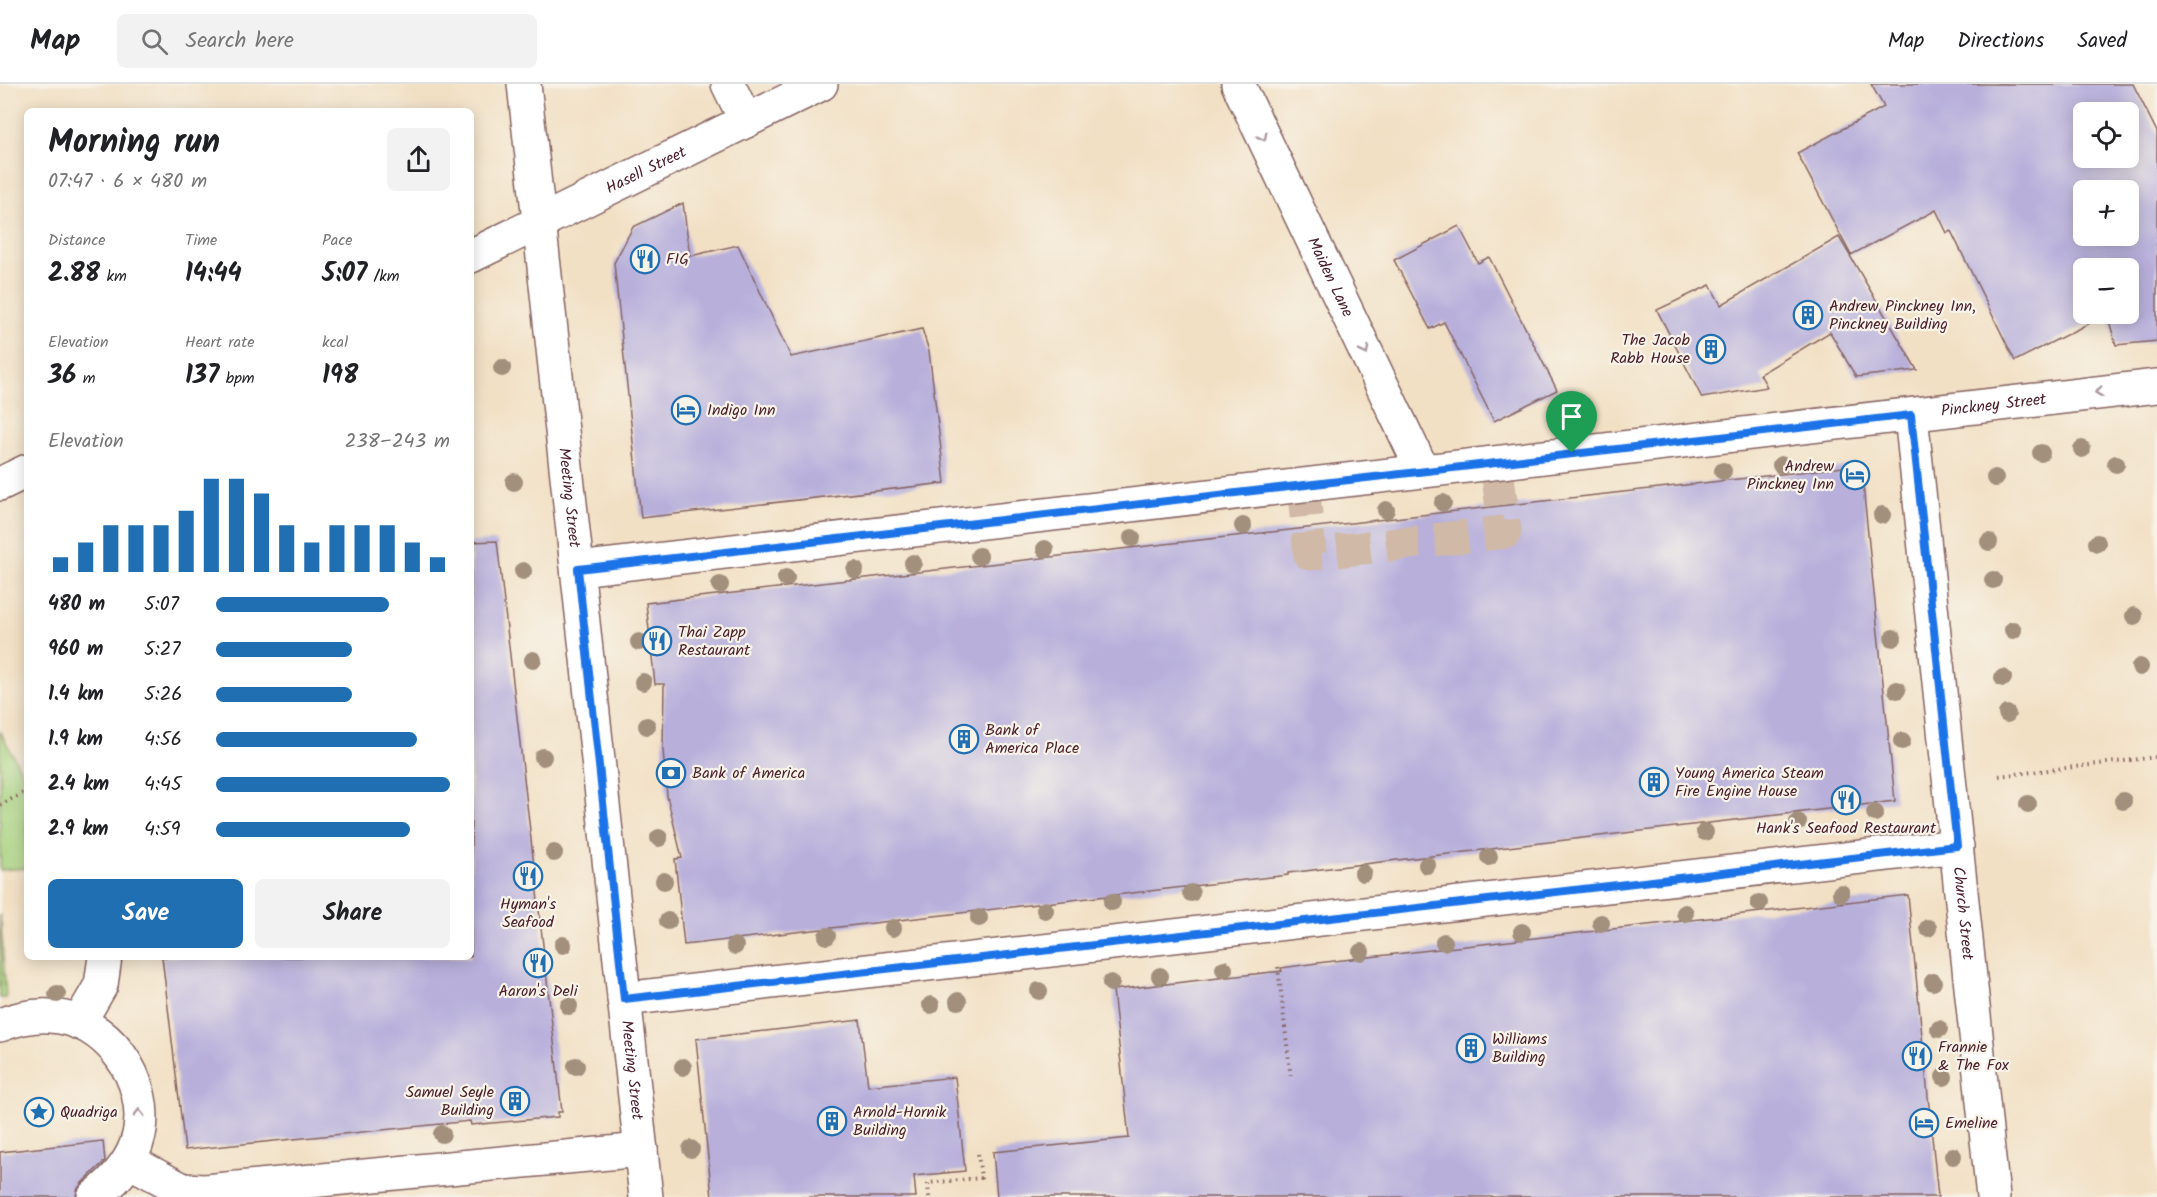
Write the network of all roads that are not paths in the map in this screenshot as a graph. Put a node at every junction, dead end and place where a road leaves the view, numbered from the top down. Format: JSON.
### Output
{"nodes":[{"id":1,"x":524,"y":84,"type":"edge"},
{"id":2,"x":728,"y":84,"type":"edge"},
{"id":3,"x":821,"y":84,"type":"edge"},
{"id":4,"x":1238,"y":84,"type":"edge"},
{"id":5,"x":746,"y":121,"type":"junction"},
{"id":6,"x":539,"y":223,"type":"junction"},
{"id":7,"x":474,"y":255,"type":"edge"},
{"id":8,"x":2157,"y":386,"type":"edge"},
{"id":9,"x":1911,"y":415,"type":"junction"},
{"id":10,"x":1423,"y":471,"type":"junction"},
{"id":11,"x":24,"y":472,"type":"edge"},
{"id":12,"x":0,"y":484,"type":"edge"},
{"id":13,"x":578,"y":569,"type":"junction"},
{"id":14,"x":1957,"y":846,"type":"junction"},
{"id":15,"x":105,"y":960,"type":"edge"},
{"id":16,"x":624,"y":999,"type":"junction"},
{"id":17,"x":79,"y":1023,"type":"junction"},
{"id":18,"x":0,"y":1025,"type":"edge"},
{"id":19,"x":641,"y":1150,"type":"junction"},
{"id":20,"x":129,"y":1161,"type":"junction"},
{"id":21,"x":94,"y":1197,"type":"edge"},
{"id":22,"x":646,"y":1197,"type":"edge"},
{"id":23,"x":1993,"y":1197,"type":"edge"}],
"edges":[{"from":1,"to":6,"type":"street","name":"Meeting Street"},
{"from":2,"to":5,"type":"street"},
{"from":3,"to":5,"type":"street","name":"Hasell Street"},
{"from":4,"to":10,"type":"street","name":"Maiden Lane","one_way":true},
{"from":5,"to":6,"type":"street","name":"Hasell Street"},
{"from":6,"to":7,"type":"street","name":"Hasell Street"},
{"from":6,"to":13,"type":"street","name":"Meeting Street"},
{"from":8,"to":9,"type":"street","name":"Pinckney Street","one_way":true},
{"from":9,"to":10,"type":"street","name":"Pinckney Street"},
{"from":9,"to":14,"type":"street","name":"Church Street"},
{"from":10,"to":13,"type":"street","name":"Pinckney Street"},
{"from":11,"to":12,"type":"street"},
{"from":13,"to":16,"type":"street","name":"Meeting Street"},
{"from":14,"to":16,"type":"street"},
{"from":14,"to":23,"type":"street","name":"Church Street"},
{"from":15,"to":17,"type":"street"},
{"from":16,"to":19,"type":"street","name":"Meeting Street"},
{"from":17,"to":18,"type":"street"},
{"from":20,"to":17,"type":"street","one_way":true},
{"from":19,"to":20,"type":"street"},
{"from":19,"to":22,"type":"street","name":"Meeting Street"},
{"from":20,"to":21,"type":"street"}]}
